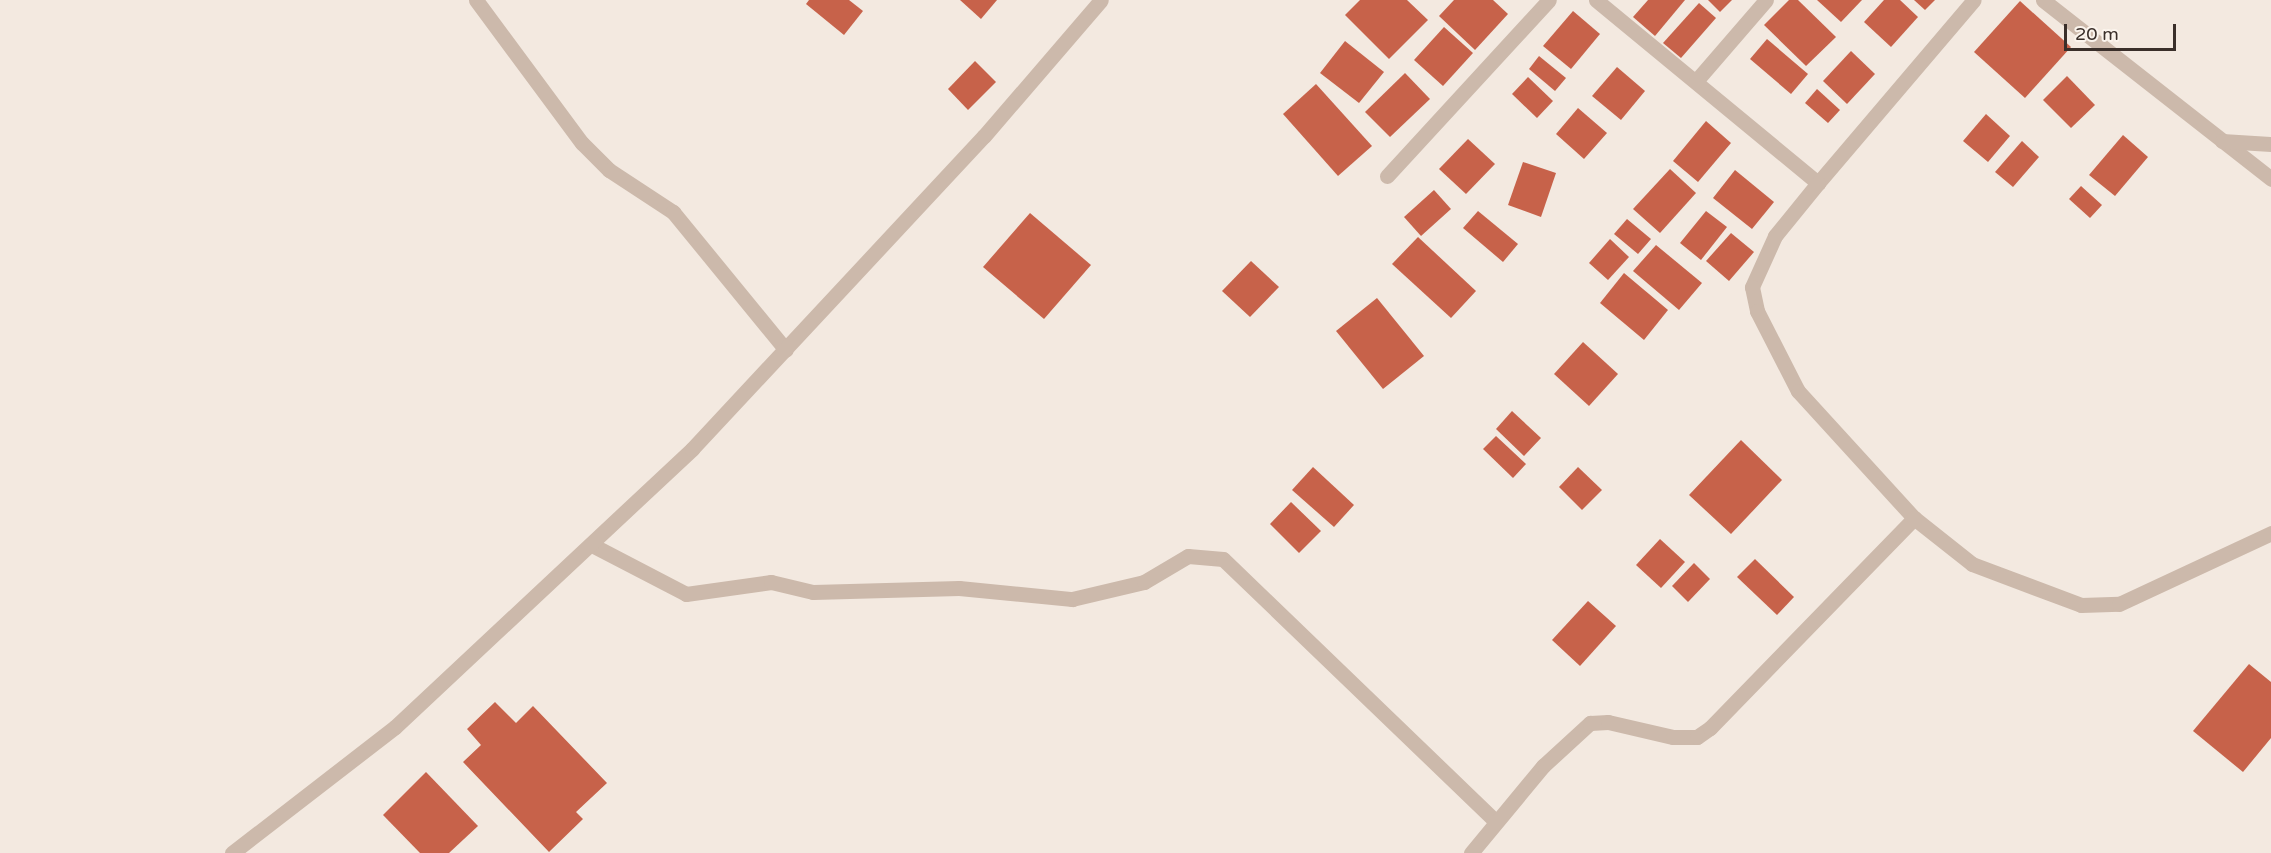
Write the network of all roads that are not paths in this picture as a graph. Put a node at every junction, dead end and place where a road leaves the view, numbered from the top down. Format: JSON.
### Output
{"nodes":[{"id":1,"x":476,"y":0,"type":"edge"},
{"id":2,"x":1101,"y":0,"type":"edge"},
{"id":3,"x":1549,"y":0,"type":"edge"},
{"id":4,"x":1596,"y":0,"type":"edge"},
{"id":5,"x":1766,"y":0,"type":"edge"},
{"id":6,"x":1974,"y":0,"type":"edge"},
{"id":7,"x":2043,"y":0,"type":"edge"},
{"id":8,"x":1696,"y":81,"type":"junction"},
{"id":9,"x":2222,"y":141,"type":"junction"},
{"id":10,"x":2271,"y":144,"type":"edge"},
{"id":11,"x":1387,"y":176,"type":"dead end"},
{"id":12,"x":2271,"y":179,"type":"edge"},
{"id":13,"x":1818,"y":183,"type":"junction"},
{"id":14,"x":786,"y":350,"type":"junction"},
{"id":15,"x":1914,"y":518,"type":"junction"},
{"id":16,"x":2271,"y":533,"type":"edge"},
{"id":17,"x":592,"y":545,"type":"junction"},
{"id":18,"x":1495,"y":821,"type":"junction"},
{"id":19,"x":232,"y":853,"type":"edge"},
{"id":20,"x":1472,"y":853,"type":"edge"}],
"edges":[{"from":1,"to":14,"type":"street"},
{"from":2,"to":14,"type":"street"},
{"from":3,"to":11,"type":"street"},
{"from":4,"to":8,"type":"street"},
{"from":5,"to":8,"type":"street"},
{"from":6,"to":13,"type":"street"},
{"from":7,"to":9,"type":"street"},
{"from":8,"to":13,"type":"street"},
{"from":9,"to":10,"type":"street"},
{"from":9,"to":12,"type":"street"},
{"from":13,"to":15,"type":"street"},
{"from":14,"to":17,"type":"street"},
{"from":15,"to":16,"type":"street"},
{"from":15,"to":18,"type":"street"},
{"from":17,"to":18,"type":"street"},
{"from":17,"to":19,"type":"street"},
{"from":18,"to":20,"type":"street"}]}
